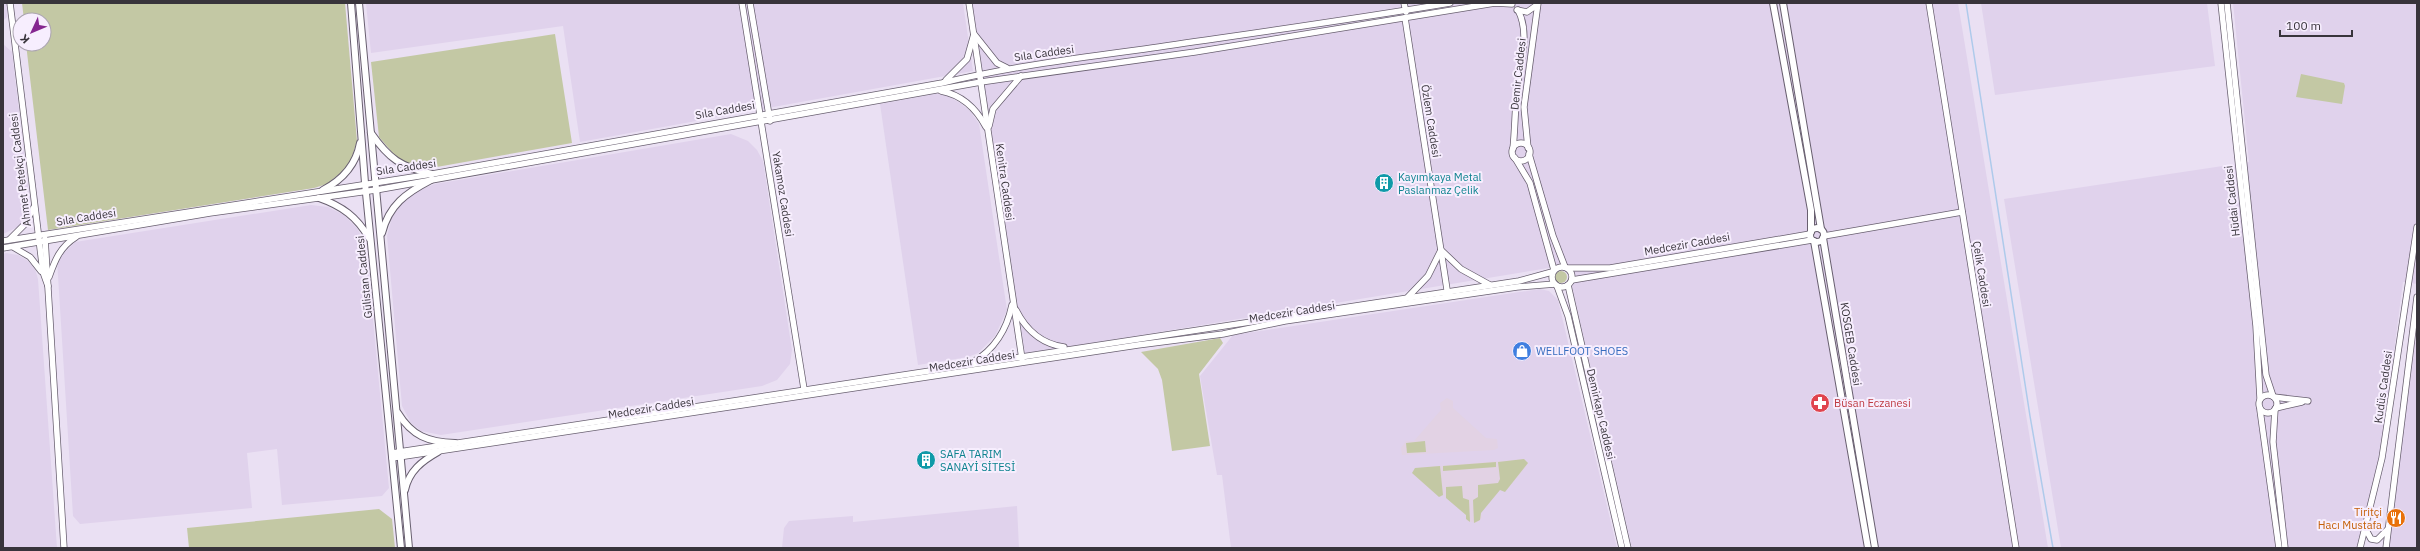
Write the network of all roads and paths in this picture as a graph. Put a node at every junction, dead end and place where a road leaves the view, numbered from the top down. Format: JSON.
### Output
{"nodes":[{"id":1,"x":10,"y":3,"type":"edge"},
{"id":2,"x":350,"y":3,"type":"edge"},
{"id":3,"x":359,"y":3,"type":"edge"},
{"id":4,"x":742,"y":3,"type":"edge"},
{"id":5,"x":750,"y":3,"type":"edge"},
{"id":6,"x":970,"y":3,"type":"edge"},
{"id":7,"x":1404,"y":3,"type":"edge"},
{"id":8,"x":1450,"y":3,"type":"edge"},
{"id":9,"x":1538,"y":3,"type":"edge"},
{"id":10,"x":1773,"y":3,"type":"edge"},
{"id":11,"x":1783,"y":3,"type":"edge"},
{"id":12,"x":1929,"y":3,"type":"edge"},
{"id":13,"x":2221,"y":3,"type":"edge"},
{"id":14,"x":2227,"y":3,"type":"edge"},
{"id":15,"x":1512,"y":4,"type":"edge"},
{"id":16,"x":1518,"y":10,"type":"junction"},
{"id":17,"x":1406,"y":15,"type":"junction"},
{"id":18,"x":974,"y":34,"type":"junction"},
{"id":19,"x":1008,"y":69,"type":"junction"},
{"id":20,"x":979,"y":74,"type":"junction"},
{"id":21,"x":1021,"y":76,"type":"junction"},
{"id":22,"x":981,"y":82,"type":"junction"},
{"id":23,"x":942,"y":83,"type":"junction"},
{"id":24,"x":939,"y":90,"type":"junction"},
{"id":25,"x":769,"y":112,"type":"junction"},
{"id":26,"x":760,"y":114,"type":"junction"},
{"id":27,"x":770,"y":121,"type":"junction"},
{"id":28,"x":761,"y":122,"type":"junction"},
{"id":29,"x":988,"y":130,"type":"junction"},
{"id":30,"x":370,"y":132,"type":"junction"},
{"id":31,"x":362,"y":135,"type":"junction"},
{"id":32,"x":1528,"y":148,"type":"junction"},
{"id":33,"x":1513,"y":149,"type":"junction"},
{"id":34,"x":1529,"y":154,"type":"junction"},
{"id":35,"x":1515,"y":158,"type":"junction"},
{"id":36,"x":431,"y":177,"type":"junction"},
{"id":37,"x":376,"y":182,"type":"junction"},
{"id":38,"x":365,"y":183,"type":"junction"},
{"id":39,"x":322,"y":190,"type":"junction"},
{"id":40,"x":376,"y":190,"type":"junction"},
{"id":41,"x":366,"y":191,"type":"junction"},
{"id":42,"x":319,"y":198,"type":"junction"},
{"id":43,"x":34,"y":204,"type":"junction"},
{"id":44,"x":1962,"y":212,"type":"junction"},
{"id":45,"x":2417,"y":227,"type":"edge"},
{"id":46,"x":1821,"y":229,"type":"junction"},
{"id":47,"x":45,"y":234,"type":"junction"},
{"id":48,"x":38,"y":235,"type":"junction"},
{"id":49,"x":78,"y":236,"type":"junction"},
{"id":50,"x":1811,"y":237,"type":"junction"},
{"id":51,"x":1824,"y":237,"type":"junction"},
{"id":52,"x":381,"y":239,"type":"junction"},
{"id":53,"x":9,"y":240,"type":"junction"},
{"id":54,"x":371,"y":240,"type":"junction"},
{"id":55,"x":3,"y":241,"type":"edge"},
{"id":56,"x":46,"y":241,"type":"junction"},
{"id":57,"x":39,"y":242,"type":"junction"},
{"id":58,"x":11,"y":247,"type":"junction"},
{"id":59,"x":3,"y":248,"type":"edge"},
{"id":60,"x":1441,"y":250,"type":"junction"},
{"id":61,"x":1566,"y":268,"type":"junction"},
{"id":62,"x":1553,"y":271,"type":"junction"},
{"id":63,"x":46,"y":279,"type":"junction"},
{"id":64,"x":1570,"y":283,"type":"junction"},
{"id":65,"x":1492,"y":285,"type":"junction"},
{"id":66,"x":1556,"y":285,"type":"junction"},
{"id":67,"x":1447,"y":295,"type":"junction"},
{"id":68,"x":2417,"y":297,"type":"edge"},
{"id":69,"x":1408,"y":298,"type":"junction"},
{"id":70,"x":1013,"y":301,"type":"junction"},
{"id":71,"x":1070,"y":348,"type":"junction"},
{"id":72,"x":1021,"y":356,"type":"junction"},
{"id":73,"x":1022,"y":363,"type":"junction"},
{"id":74,"x":970,"y":364,"type":"junction"},
{"id":75,"x":804,"y":389,"type":"junction"},
{"id":76,"x":2274,"y":397,"type":"junction"},
{"id":77,"x":2260,"y":398,"type":"junction"},
{"id":78,"x":2276,"y":408,"type":"junction"},
{"id":79,"x":397,"y":410,"type":"junction"},
{"id":80,"x":2260,"y":410,"type":"junction"},
{"id":81,"x":455,"y":443,"type":"junction"},
{"id":82,"x":438,"y":452,"type":"junction"},
{"id":83,"x":392,"y":455,"type":"junction"},
{"id":84,"x":401,"y":455,"type":"junction"},
{"id":85,"x":404,"y":498,"type":"junction"},
{"id":86,"x":2365,"y":525,"type":"junction"},
{"id":87,"x":2387,"y":530,"type":"junction"},
{"id":88,"x":64,"y":548,"type":"edge"},
{"id":89,"x":401,"y":548,"type":"edge"},
{"id":90,"x":408,"y":548,"type":"edge"},
{"id":91,"x":1622,"y":548,"type":"edge"},
{"id":92,"x":1628,"y":548,"type":"edge"},
{"id":93,"x":1868,"y":548,"type":"edge"},
{"id":94,"x":1875,"y":548,"type":"edge"},
{"id":95,"x":2016,"y":548,"type":"edge"},
{"id":96,"x":2279,"y":548,"type":"edge"},
{"id":97,"x":2285,"y":548,"type":"edge"},
{"id":98,"x":2360,"y":548,"type":"edge"},
{"id":99,"x":2386,"y":548,"type":"edge"}],
"edges":[{"from":1,"to":43,"type":"street","name":"Ahmet Petekçi Caddesi"},
{"from":2,"to":31,"type":"main road","name":"Gülistan Caddesi"},
{"from":3,"to":30,"type":"main road","name":"Gülistan Caddesi"},
{"from":4,"to":26,"type":"street","name":"Yakamoz Caddesi"},
{"from":5,"to":25,"type":"street"},
{"from":6,"to":18,"type":"street","name":"Kenitra Caddesi"},
{"from":7,"to":17,"type":"street","name":"Özlem Caddesi"},
{"from":8,"to":17,"type":"street","name":"Sıla Caddesi"},
{"from":9,"to":16,"type":"street"},
{"from":9,"to":32,"type":"street","name":"Demir Caddesi"},
{"from":10,"to":50,"type":"main road","name":"KOSGEB Caddesi"},
{"from":11,"to":46,"type":"main road"},
{"from":12,"to":44,"type":"street","name":"Çelik Caddesi"},
{"from":13,"to":77,"type":"street","name":"Hüdai Caddesi"},
{"from":14,"to":76,"type":"street","name":"Hüdai Caddesi"},
{"from":15,"to":16,"type":"street"},
{"from":15,"to":17,"type":"street"},
{"from":16,"to":33,"type":"street","name":"Demir Caddesi"},
{"from":17,"to":19,"type":"street","name":"Sıla Caddesi"},
{"from":17,"to":21,"type":"street"},
{"from":17,"to":60,"type":"street","name":"Özlem Caddesi"},
{"from":18,"to":19,"type":"street"},
{"from":18,"to":20,"type":"street","name":"Kenitra Caddesi"},
{"from":18,"to":23,"type":"street"},
{"from":19,"to":20,"type":"street","name":"Sıla Caddesi"},
{"from":20,"to":22,"type":"street","name":"Kenitra Caddesi"},
{"from":20,"to":23,"type":"street","name":"Sıla Caddesi"},
{"from":21,"to":22,"type":"street"},
{"from":21,"to":29,"type":"street"},
{"from":22,"to":24,"type":"street"},
{"from":22,"to":29,"type":"street","name":"Kenitra Caddesi"},
{"from":23,"to":25,"type":"street","name":"Sıla Caddesi"},
{"from":24,"to":27,"type":"street"},
{"from":24,"to":29,"type":"street"},
{"from":25,"to":26,"type":"street","name":"Sıla Caddesi"},
{"from":25,"to":27,"type":"street"},
{"from":26,"to":28,"type":"street","name":"Yakamoz Caddesi"},
{"from":26,"to":36,"type":"street","name":"Sıla Caddesi"},
{"from":27,"to":28,"type":"street"},
{"from":28,"to":36,"type":"street"},
{"from":28,"to":75,"type":"street","name":"Yakamoz Caddesi"},
{"from":29,"to":70,"type":"street","name":"Kenitra Caddesi"},
{"from":30,"to":36,"type":"main road"},
{"from":30,"to":37,"type":"main road","name":"Gülistan Caddesi"},
{"from":31,"to":38,"type":"main road","name":"Gülistan Caddesi"},
{"from":31,"to":39,"type":"main road"},
{"from":32,"to":33,"type":"street"},
{"from":32,"to":34,"type":"street"},
{"from":33,"to":35,"type":"street"},
{"from":34,"to":35,"type":"street"},
{"from":34,"to":61,"type":"street"},
{"from":35,"to":62,"type":"street"},
{"from":36,"to":37,"type":"street","name":"Sıla Caddesi"},
{"from":36,"to":40,"type":"street","name":"Sıla Caddesi"},
{"from":36,"to":52,"type":"main road"},
{"from":37,"to":38,"type":"street","name":"Sıla Caddesi"},
{"from":37,"to":40,"type":"main road","name":"Gülistan Caddesi"},
{"from":38,"to":39,"type":"street","name":"Sıla Caddesi"},
{"from":38,"to":41,"type":"main road","name":"Gülistan Caddesi"},
{"from":39,"to":47,"type":"street","name":"Sıla Caddesi"},
{"from":40,"to":41,"type":"street","name":"Sıla Caddesi"},
{"from":40,"to":52,"type":"main road","name":"Gülistan Caddesi"},
{"from":41,"to":42,"type":"street","name":"Sıla Caddesi"},
{"from":41,"to":54,"type":"main road","name":"Gülistan Caddesi"},
{"from":42,"to":49,"type":"street","name":"Sıla Caddesi"},
{"from":42,"to":54,"type":"main road"},
{"from":43,"to":48,"type":"street","name":"Ahmet Petekçi Caddesi"},
{"from":43,"to":53,"type":"street"},
{"from":44,"to":51,"type":"street"},
{"from":44,"to":95,"type":"street","name":"Çelik Caddesi"},
{"from":45,"to":86,"type":"street","name":"Kudüs Caddesi"},
{"from":46,"to":50,"type":"main road"},
{"from":46,"to":51,"type":"main road","name":"KOSGEB Caddesi"},
{"from":47,"to":48,"type":"street","name":"Sıla Caddesi"},
{"from":47,"to":56,"type":"street","name":"Ahmet Petekçi Caddesi"},
{"from":48,"to":53,"type":"street","name":"Sıla Caddesi"},
{"from":48,"to":57,"type":"street","name":"Ahmet Petekçi Caddesi"},
{"from":49,"to":56,"type":"street","name":"Sıla Caddesi"},
{"from":49,"to":63,"type":"street"},
{"from":50,"to":51,"type":"main road"},
{"from":50,"to":61,"type":"street","name":"Medcezir Caddesi"},
{"from":50,"to":64,"type":"street","name":"Medcezir Caddesi"},
{"from":50,"to":93,"type":"main road","name":"KOSGEB Caddesi"},
{"from":51,"to":94,"type":"main road","name":"KOSGEB Caddesi"},
{"from":52,"to":79,"type":"main road","name":"Gülistan Caddesi"},
{"from":53,"to":55,"type":"street","name":"Sıla Caddesi"},
{"from":54,"to":83,"type":"main road","name":"Gülistan Caddesi"},
{"from":56,"to":57,"type":"street","name":"Sıla Caddesi"},
{"from":56,"to":63,"type":"street","name":"Ahmet Petekçi Caddesi"},
{"from":57,"to":58,"type":"street","name":"Sıla Caddesi"},
{"from":57,"to":63,"type":"street","name":"Ahmet Petekçi Caddesi"},
{"from":58,"to":59,"type":"street","name":"Sıla Caddesi"},
{"from":58,"to":63,"type":"street"},
{"from":60,"to":65,"type":"street"},
{"from":60,"to":67,"type":"street","name":"Özlem Caddesi"},
{"from":60,"to":69,"type":"street"},
{"from":61,"to":62,"type":"street"},
{"from":61,"to":64,"type":"street"},
{"from":62,"to":65,"type":"street","name":"Medcezir Caddesi"},
{"from":62,"to":66,"type":"street"},
{"from":63,"to":88,"type":"street","name":"Ahmet Petekçi Caddesi"},
{"from":64,"to":66,"type":"street"},
{"from":64,"to":92,"type":"street","name":"Demirkapı Caddesi"},
{"from":65,"to":67,"type":"street","name":"Medcezir Caddesi"},
{"from":66,"to":67,"type":"street","name":"Medcezir Caddesi"},
{"from":66,"to":91,"type":"street","name":"Demirkapı Caddesi"},
{"from":67,"to":69,"type":"street","name":"Medcezir Caddesi"},
{"from":67,"to":73,"type":"street","name":"Medcezir Caddesi"},
{"from":68,"to":87,"type":"street","name":"Kudüs Caddesi"},
{"from":69,"to":71,"type":"street","name":"Medcezir Caddesi"},
{"from":70,"to":71,"type":"street"},
{"from":70,"to":72,"type":"street","name":"Kenitra Caddesi"},
{"from":70,"to":74,"type":"street"},
{"from":71,"to":72,"type":"street","name":"Medcezir Caddesi"},
{"from":72,"to":73,"type":"street","name":"Kenitra Caddesi"},
{"from":72,"to":74,"type":"street","name":"Medcezir Caddesi"},
{"from":73,"to":82,"type":"street","name":"Medcezir Caddesi"},
{"from":74,"to":75,"type":"street","name":"Medcezir Caddesi"},
{"from":75,"to":81,"type":"street","name":"Medcezir Caddesi"},
{"from":76,"to":77,"type":"street"},
{"from":76,"to":78,"type":"street"},
{"from":76,"to":78,"type":"street"},
{"from":77,"to":80,"type":"street"},
{"from":78,"to":80,"type":"street"},
{"from":78,"to":97,"type":"street"},
{"from":79,"to":81,"type":"main road"},
{"from":79,"to":84,"type":"main road","name":"Gülistan Caddesi"},
{"from":80,"to":96,"type":"street"},
{"from":81,"to":84,"type":"street","name":"Medcezir Caddesi"},
{"from":82,"to":84,"type":"street","name":"Medcezir Caddesi"},
{"from":82,"to":85,"type":"main road"},
{"from":83,"to":84,"type":"street","name":"Medcezir Caddesi"},
{"from":83,"to":89,"type":"main road","name":"Gülistan Caddesi"},
{"from":84,"to":85,"type":"main road","name":"Gülistan Caddesi"},
{"from":85,"to":90,"type":"main road","name":"Gülistan Caddesi"},
{"from":86,"to":87,"type":"street"},
{"from":86,"to":98,"type":"street","name":"Kudüs Caddesi"},
{"from":87,"to":99,"type":"street","name":"Kudüs Caddesi"}]}
